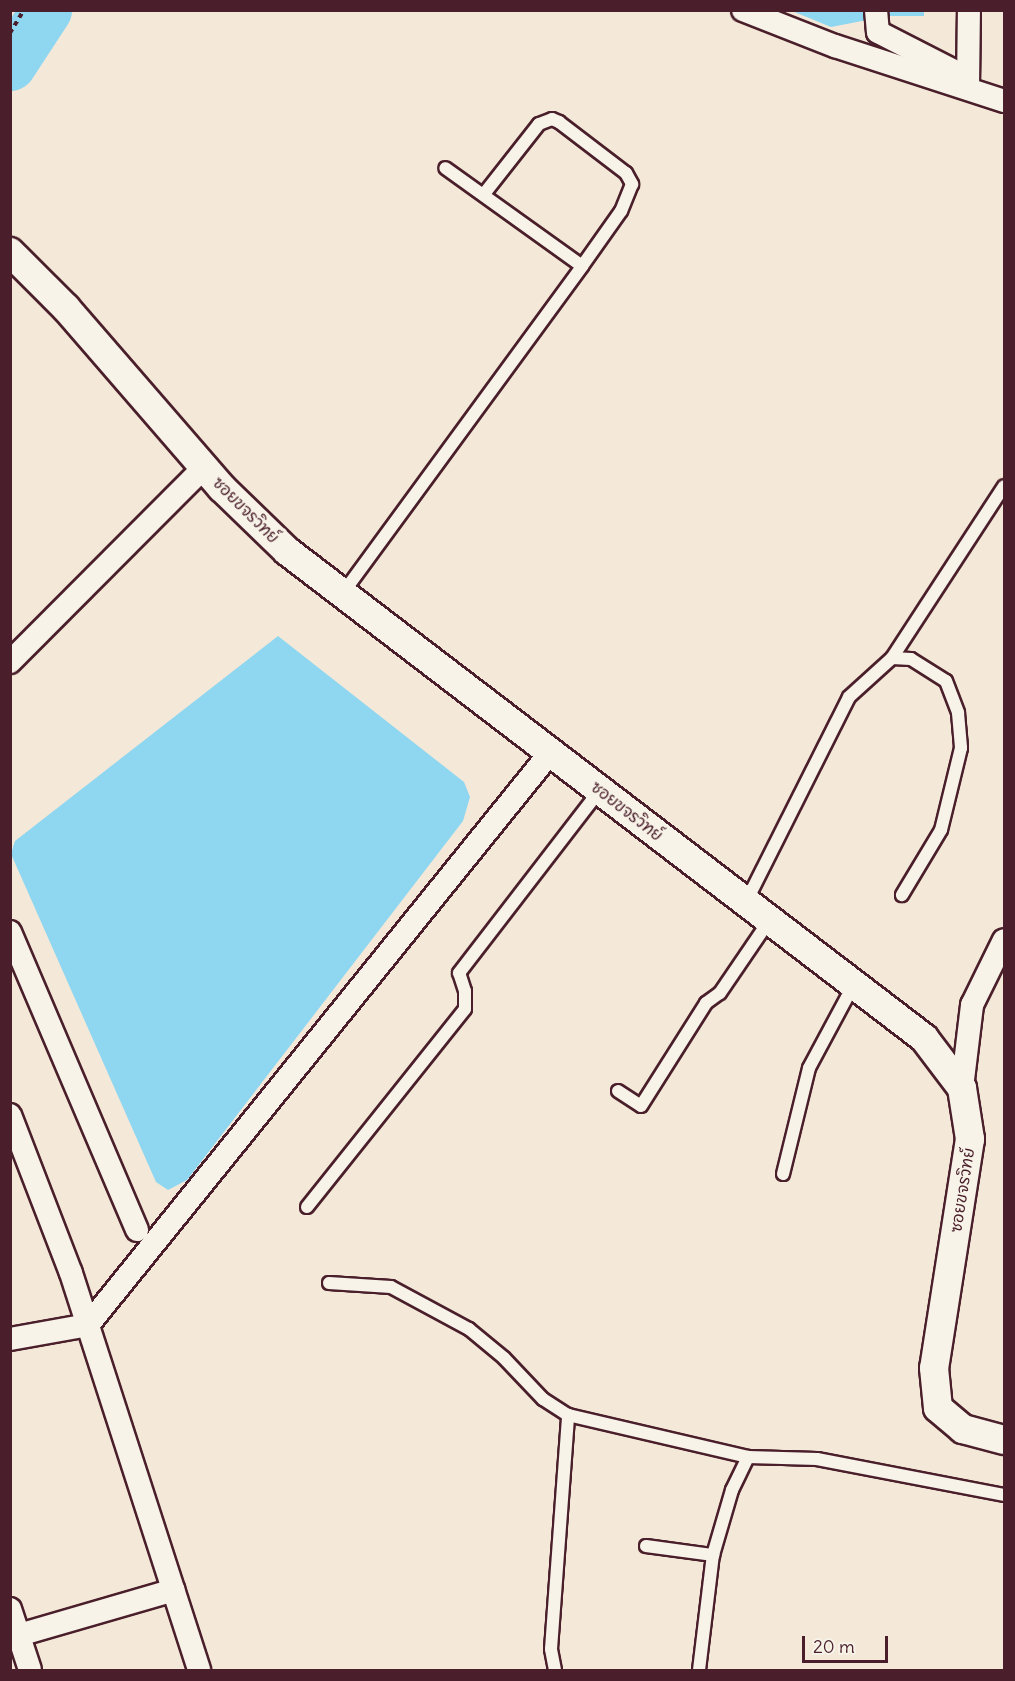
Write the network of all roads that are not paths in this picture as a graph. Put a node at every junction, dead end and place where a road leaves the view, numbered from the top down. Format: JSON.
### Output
{"nodes":[{"id":1,"x":743,"y":10,"type":"edge"},
{"id":2,"x":876,"y":10,"type":"edge"},
{"id":3,"x":969,"y":10,"type":"edge"},
{"id":4,"x":968,"y":82,"type":"junction"},
{"id":5,"x":1005,"y":101,"type":"edge"},
{"id":6,"x":445,"y":168,"type":"dead end"},
{"id":7,"x":484,"y":194,"type":"junction"},
{"id":8,"x":10,"y":252,"type":"edge"},
{"id":9,"x":582,"y":266,"type":"junction"},
{"id":10,"x":204,"y":467,"type":"junction"},
{"id":11,"x":1005,"y":486,"type":"edge"},
{"id":12,"x":341,"y":595,"type":"junction"},
{"id":13,"x":892,"y":658,"type":"junction"},
{"id":14,"x":10,"y":662,"type":"edge"},
{"id":15,"x":550,"y":753,"type":"junction"},
{"id":16,"x":600,"y":790,"type":"junction"},
{"id":17,"x":902,"y":895,"type":"dead end"},
{"id":18,"x":746,"y":903,"type":"junction"},
{"id":19,"x":769,"y":921,"type":"junction"},
{"id":20,"x":10,"y":932,"type":"edge"},
{"id":21,"x":1005,"y":940,"type":"edge"},
{"id":22,"x":854,"y":984,"type":"junction"},
{"id":23,"x":962,"y":1088,"type":"junction"},
{"id":24,"x":618,"y":1091,"type":"dead end"},
{"id":25,"x":10,"y":1115,"type":"edge"},
{"id":26,"x":783,"y":1174,"type":"dead end"},
{"id":27,"x":307,"y":1207,"type":"dead end"},
{"id":28,"x":137,"y":1230,"type":"dead end"},
{"id":29,"x":329,"y":1283,"type":"dead end"},
{"id":30,"x":88,"y":1325,"type":"junction"},
{"id":31,"x":10,"y":1339,"type":"edge"},
{"id":32,"x":568,"y":1415,"type":"junction"},
{"id":33,"x":1005,"y":1440,"type":"edge"},
{"id":34,"x":748,"y":1457,"type":"junction"},
{"id":35,"x":1005,"y":1495,"type":"edge"},
{"id":36,"x":646,"y":1546,"type":"dead end"},
{"id":37,"x":713,"y":1556,"type":"junction"},
{"id":38,"x":174,"y":1590,"type":"junction"},
{"id":39,"x":10,"y":1609,"type":"edge"},
{"id":40,"x":19,"y":1635,"type":"junction"},
{"id":41,"x":30,"y":1671,"type":"edge"},
{"id":42,"x":199,"y":1671,"type":"edge"},
{"id":43,"x":555,"y":1671,"type":"edge"},
{"id":44,"x":699,"y":1671,"type":"edge"}],
"edges":[{"from":1,"to":4,"type":"street"},
{"from":2,"to":4,"type":"street"},
{"from":3,"to":4,"type":"street"},
{"from":4,"to":5,"type":"street"},
{"from":6,"to":7,"type":"lane"},
{"from":7,"to":9,"type":"lane"},
{"from":7,"to":9,"type":"lane"},
{"from":8,"to":10,"type":"street","name":"ซอยขจรวิทย์"},
{"from":9,"to":12,"type":"lane"},
{"from":10,"to":12,"type":"street","name":"ซอยขจรวิทย์"},
{"from":10,"to":14,"type":"street"},
{"from":11,"to":13,"type":"lane"},
{"from":12,"to":15,"type":"street","name":"ซอยขจรวิทย์"},
{"from":13,"to":17,"type":"lane"},
{"from":13,"to":18,"type":"lane"},
{"from":15,"to":16,"type":"street","name":"ซอยขจรวิทย์"},
{"from":15,"to":30,"type":"street"},
{"from":16,"to":18,"type":"street","name":"ซอยขจรวิทย์"},
{"from":16,"to":27,"type":"lane"},
{"from":18,"to":19,"type":"street","name":"ซอยขจรวิทย์"},
{"from":19,"to":22,"type":"street","name":"ซอยขจรวิทย์"},
{"from":19,"to":24,"type":"lane"},
{"from":20,"to":28,"type":"street"},
{"from":21,"to":23,"type":"street"},
{"from":22,"to":23,"type":"street","name":"ซอยขจรวิทย์"},
{"from":22,"to":26,"type":"lane"},
{"from":23,"to":33,"type":"street","name":"ซอยขจรวิทย์"},
{"from":25,"to":30,"type":"street"},
{"from":29,"to":32,"type":"lane"},
{"from":30,"to":31,"type":"street"},
{"from":30,"to":38,"type":"street"},
{"from":32,"to":34,"type":"lane"},
{"from":32,"to":43,"type":"lane"},
{"from":34,"to":35,"type":"lane"},
{"from":34,"to":37,"type":"lane"},
{"from":36,"to":37,"type":"lane"},
{"from":37,"to":44,"type":"lane"},
{"from":38,"to":40,"type":"street"},
{"from":38,"to":42,"type":"street"},
{"from":39,"to":40,"type":"street"},
{"from":40,"to":41,"type":"street"}]}
